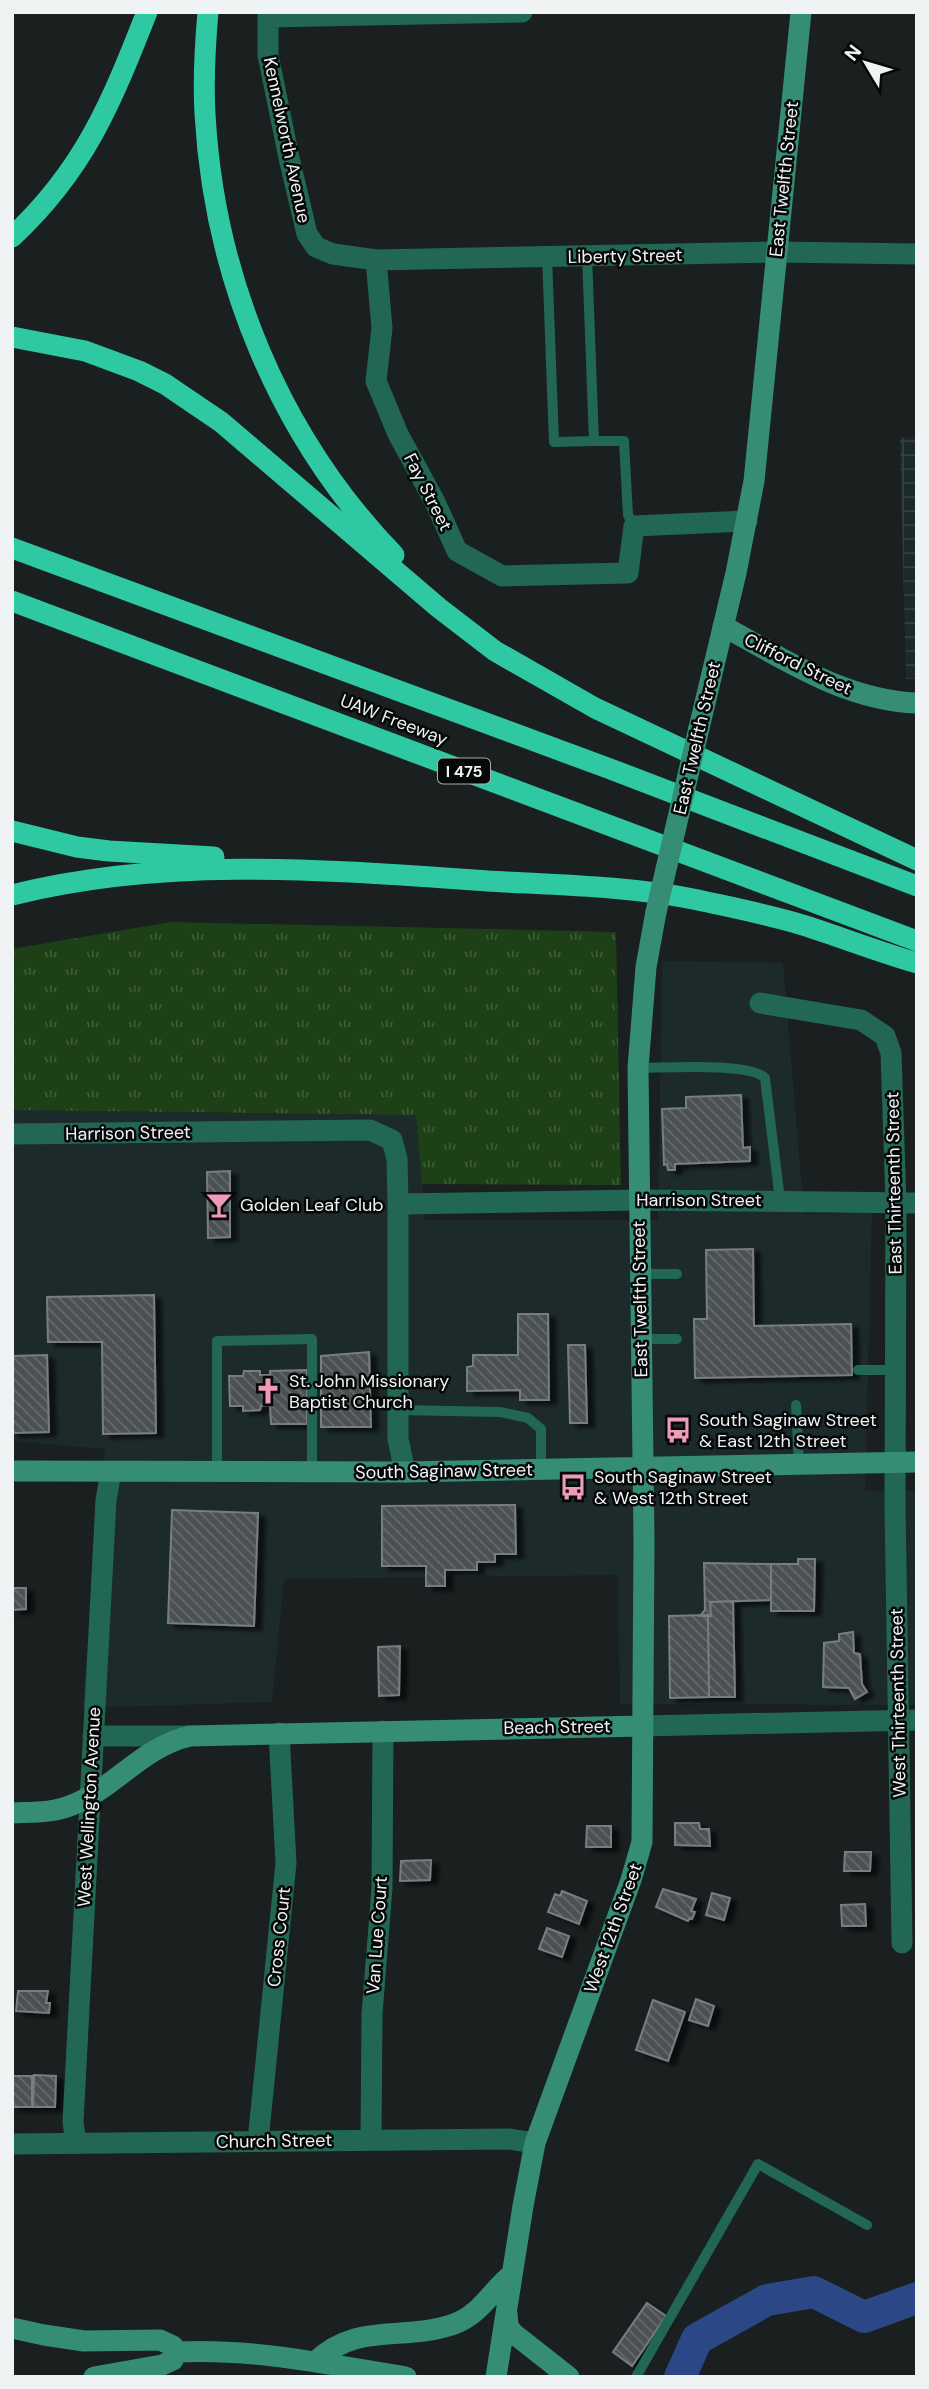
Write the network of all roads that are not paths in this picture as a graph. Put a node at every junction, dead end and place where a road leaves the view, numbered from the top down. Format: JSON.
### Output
{"nodes":[{"id":1,"x":147,"y":12,"type":"edge"},
{"id":2,"x":208,"y":12,"type":"edge"},
{"id":3,"x":522,"y":12,"type":"edge"},
{"id":4,"x":801,"y":12,"type":"edge"},
{"id":5,"x":268,"y":15,"type":"edge"},
{"id":6,"x":12,"y":237,"type":"edge"},
{"id":7,"x":777,"y":252,"type":"junction"},
{"id":8,"x":333,"y":254,"type":"joint"},
{"id":9,"x":917,"y":254,"type":"edge"},
{"id":10,"x":587,"y":256,"type":"junction"},
{"id":11,"x":547,"y":257,"type":"junction"},
{"id":12,"x":376,"y":260,"type":"junction"},
{"id":13,"x":12,"y":337,"type":"edge"},
{"id":14,"x":594,"y":441,"type":"junction"},
{"id":15,"x":747,"y":521,"type":"junction"},
{"id":16,"x":634,"y":526,"type":"junction"},
{"id":17,"x":12,"y":546,"type":"edge"},
{"id":18,"x":12,"y":601,"type":"edge"},
{"id":19,"x":723,"y":626,"type":"junction"},
{"id":20,"x":495,"y":651,"type":"junction"},
{"id":21,"x":917,"y":703,"type":"edge"},
{"id":22,"x":12,"y":831,"type":"edge"},
{"id":23,"x":917,"y":859,"type":"edge"},
{"id":24,"x":368,"y":873,"type":"junction"},
{"id":25,"x":917,"y":886,"type":"edge"},
{"id":26,"x":12,"y":895,"type":"edge"},
{"id":27,"x":917,"y":941,"type":"edge"},
{"id":28,"x":917,"y":962,"type":"edge"},
{"id":29,"x":760,"y":1003,"type":"dead end"},
{"id":30,"x":638,"y":1068,"type":"junction"},
{"id":31,"x":12,"y":1134,"type":"edge"},
{"id":32,"x":639,"y":1200,"type":"junction"},
{"id":33,"x":780,"y":1200,"type":"junction"},
{"id":34,"x":906,"y":1203,"type":"edge"},
{"id":35,"x":398,"y":1204,"type":"junction"},
{"id":36,"x":641,"y":1274,"type":"junction"},
{"id":37,"x":677,"y":1274,"type":"dead end"},
{"id":38,"x":641,"y":1339,"type":"junction"},
{"id":39,"x":677,"y":1339,"type":"dead end"},
{"id":40,"x":858,"y":1370,"type":"dead end"},
{"id":41,"x":896,"y":1370,"type":"junction"},
{"id":42,"x":796,"y":1405,"type":"dead end"},
{"id":43,"x":398,"y":1410,"type":"junction"},
{"id":44,"x":906,"y":1463,"type":"edge"},
{"id":45,"x":799,"y":1464,"type":"junction"},
{"id":46,"x":642,"y":1467,"type":"junction"},
{"id":47,"x":541,"y":1469,"type":"junction"},
{"id":48,"x":12,"y":1471,"type":"edge"},
{"id":49,"x":111,"y":1472,"type":"junction"},
{"id":50,"x":217,"y":1472,"type":"junction"},
{"id":51,"x":312,"y":1472,"type":"junction"},
{"id":52,"x":405,"y":1472,"type":"junction"},
{"id":53,"x":908,"y":1720,"type":"edge"},
{"id":54,"x":642,"y":1726,"type":"junction"},
{"id":55,"x":383,"y":1731,"type":"junction"},
{"id":56,"x":279,"y":1733,"type":"junction"},
{"id":57,"x":93,"y":1736,"type":"junction"},
{"id":58,"x":197,"y":1736,"type":"junction"},
{"id":59,"x":89,"y":1796,"type":"junction"},
{"id":60,"x":12,"y":1813,"type":"edge"},
{"id":61,"x":902,"y":1943,"type":"dead end"},
{"id":62,"x":371,"y":2140,"type":"junction"},
{"id":63,"x":258,"y":2141,"type":"junction"},
{"id":64,"x":76,"y":2143,"type":"junction"},
{"id":65,"x":536,"y":2143,"type":"junction"},
{"id":66,"x":12,"y":2144,"type":"edge"},
{"id":67,"x":867,"y":2225,"type":"dead end"},
{"id":68,"x":512,"y":2274,"type":"junction"},
{"id":69,"x":507,"y":2311,"type":"junction"},
{"id":70,"x":12,"y":2328,"type":"edge"},
{"id":71,"x":177,"y":2352,"type":"junction"},
{"id":72,"x":315,"y":2362,"type":"junction"},
{"id":73,"x":360,"y":2373,"type":"edge"},
{"id":74,"x":94,"y":2377,"type":"edge"},
{"id":75,"x":406,"y":2377,"type":"edge"},
{"id":76,"x":495,"y":2377,"type":"edge"},
{"id":77,"x":569,"y":2377,"type":"edge"},
{"id":78,"x":636,"y":2377,"type":"edge"}],
"edges":[{"from":1,"to":6,"type":"highway"},
{"from":2,"to":20,"type":"highway"},
{"from":3,"to":5,"type":"street"},
{"from":4,"to":7,"type":"street","name":"East Twelfth Street"},
{"from":5,"to":8,"type":"street","name":"Kennelworth Avenue"},
{"from":7,"to":9,"type":"street","name":"Liberty Street"},
{"from":7,"to":10,"type":"street","name":"Liberty Street"},
{"from":7,"to":15,"type":"street","name":"East Twelfth Street"},
{"from":8,"to":12,"type":"street","name":"Liberty Street"},
{"from":10,"to":11,"type":"street","name":"Liberty Street"},
{"from":10,"to":14,"type":"lane"},
{"from":11,"to":12,"type":"street","name":"Liberty Street"},
{"from":11,"to":14,"type":"lane"},
{"from":12,"to":16,"type":"street","name":"Fay Street"},
{"from":13,"to":20,"type":"highway"},
{"from":14,"to":16,"type":"lane"},
{"from":15,"to":16,"type":"street"},
{"from":15,"to":19,"type":"street","name":"East Twelfth Street"},
{"from":17,"to":25,"type":"highway","name":"UAW Freeway"},
{"from":18,"to":27,"type":"highway","name":"UAW Freeway","number":"I 475"},
{"from":19,"to":21,"type":"street","name":"Clifford Street"},
{"from":19,"to":30,"type":"street","name":"East Twelfth Street","bridge":true},
{"from":20,"to":23,"type":"highway"},
{"from":22,"to":24,"type":"highway"},
{"from":24,"to":26,"type":"highway"},
{"from":24,"to":28,"type":"highway"},
{"from":29,"to":34,"type":"street","name":"East Thirteenth Street"},
{"from":30,"to":32,"type":"street","name":"East Twelfth Street"},
{"from":30,"to":33,"type":"lane"},
{"from":31,"to":35,"type":"street","name":"Harrison Street"},
{"from":32,"to":33,"type":"street","name":"Harrison Street"},
{"from":32,"to":35,"type":"street","name":"Harrison Street"},
{"from":32,"to":36,"type":"street","name":"East Twelfth Street"},
{"from":33,"to":34,"type":"street","name":"Harrison Street"},
{"from":34,"to":41,"type":"street","name":"East Thirteenth Street"},
{"from":35,"to":43,"type":"street"},
{"from":36,"to":37,"type":"lane"},
{"from":36,"to":38,"type":"street","name":"East Twelfth Street"},
{"from":38,"to":39,"type":"lane"},
{"from":38,"to":46,"type":"street","name":"East Twelfth Street"},
{"from":40,"to":41,"type":"lane"},
{"from":41,"to":44,"type":"street","name":"East Thirteenth Street"},
{"from":42,"to":45,"type":"lane"},
{"from":43,"to":47,"type":"lane"},
{"from":43,"to":52,"type":"street"},
{"from":44,"to":45,"type":"street","name":"South Saginaw Street"},
{"from":44,"to":53,"type":"street","name":"West Thirteenth Street"},
{"from":45,"to":46,"type":"street","name":"South Saginaw Street"},
{"from":46,"to":47,"type":"street","name":"South Saginaw Street"},
{"from":46,"to":54,"type":"street","name":"West 12th Street"},
{"from":47,"to":52,"type":"street","name":"South Saginaw Street"},
{"from":48,"to":49,"type":"street","name":"South Saginaw Street"},
{"from":49,"to":50,"type":"street","name":"South Saginaw Street"},
{"from":49,"to":57,"type":"street","name":"West Wellington Avenue"},
{"from":50,"to":51,"type":"street","name":"South Saginaw Street"},
{"from":50,"to":51,"type":"lane"},
{"from":51,"to":52,"type":"street","name":"South Saginaw Street"},
{"from":53,"to":54,"type":"street","name":"Beach Street"},
{"from":53,"to":61,"type":"street","name":"West Thirteenth Street"},
{"from":54,"to":55,"type":"street","name":"Beach Street"},
{"from":54,"to":65,"type":"street","name":"West 12th Street"},
{"from":55,"to":56,"type":"street","name":"Beach Street"},
{"from":55,"to":62,"type":"street","name":"Van Lue Court"},
{"from":56,"to":58,"type":"street","name":"Beach Street"},
{"from":56,"to":63,"type":"street","name":"Cross Court"},
{"from":57,"to":58,"type":"street","name":"Beach Street"},
{"from":57,"to":59,"type":"street","name":"West Wellington Avenue"},
{"from":58,"to":59,"type":"street","name":"Beach Street"},
{"from":59,"to":60,"type":"street","name":"Beach Street"},
{"from":59,"to":64,"type":"street","name":"West Wellington Avenue"},
{"from":62,"to":63,"type":"street","name":"Church Street"},
{"from":62,"to":65,"type":"street","name":"Church Street"},
{"from":63,"to":64,"type":"street","name":"Church Street"},
{"from":64,"to":66,"type":"street","name":"Church Street"},
{"from":65,"to":68,"type":"street","name":"West 12th Street"},
{"from":67,"to":78,"type":"lane"},
{"from":68,"to":69,"type":"street","name":"West 12th Street"},
{"from":68,"to":72,"type":"street"},
{"from":69,"to":76,"type":"street","name":"West 12th Street"},
{"from":69,"to":77,"type":"street"},
{"from":70,"to":71,"type":"street"},
{"from":71,"to":72,"type":"street"},
{"from":71,"to":74,"type":"street"},
{"from":72,"to":73,"type":"street"},
{"from":73,"to":75,"type":"street"}]}
